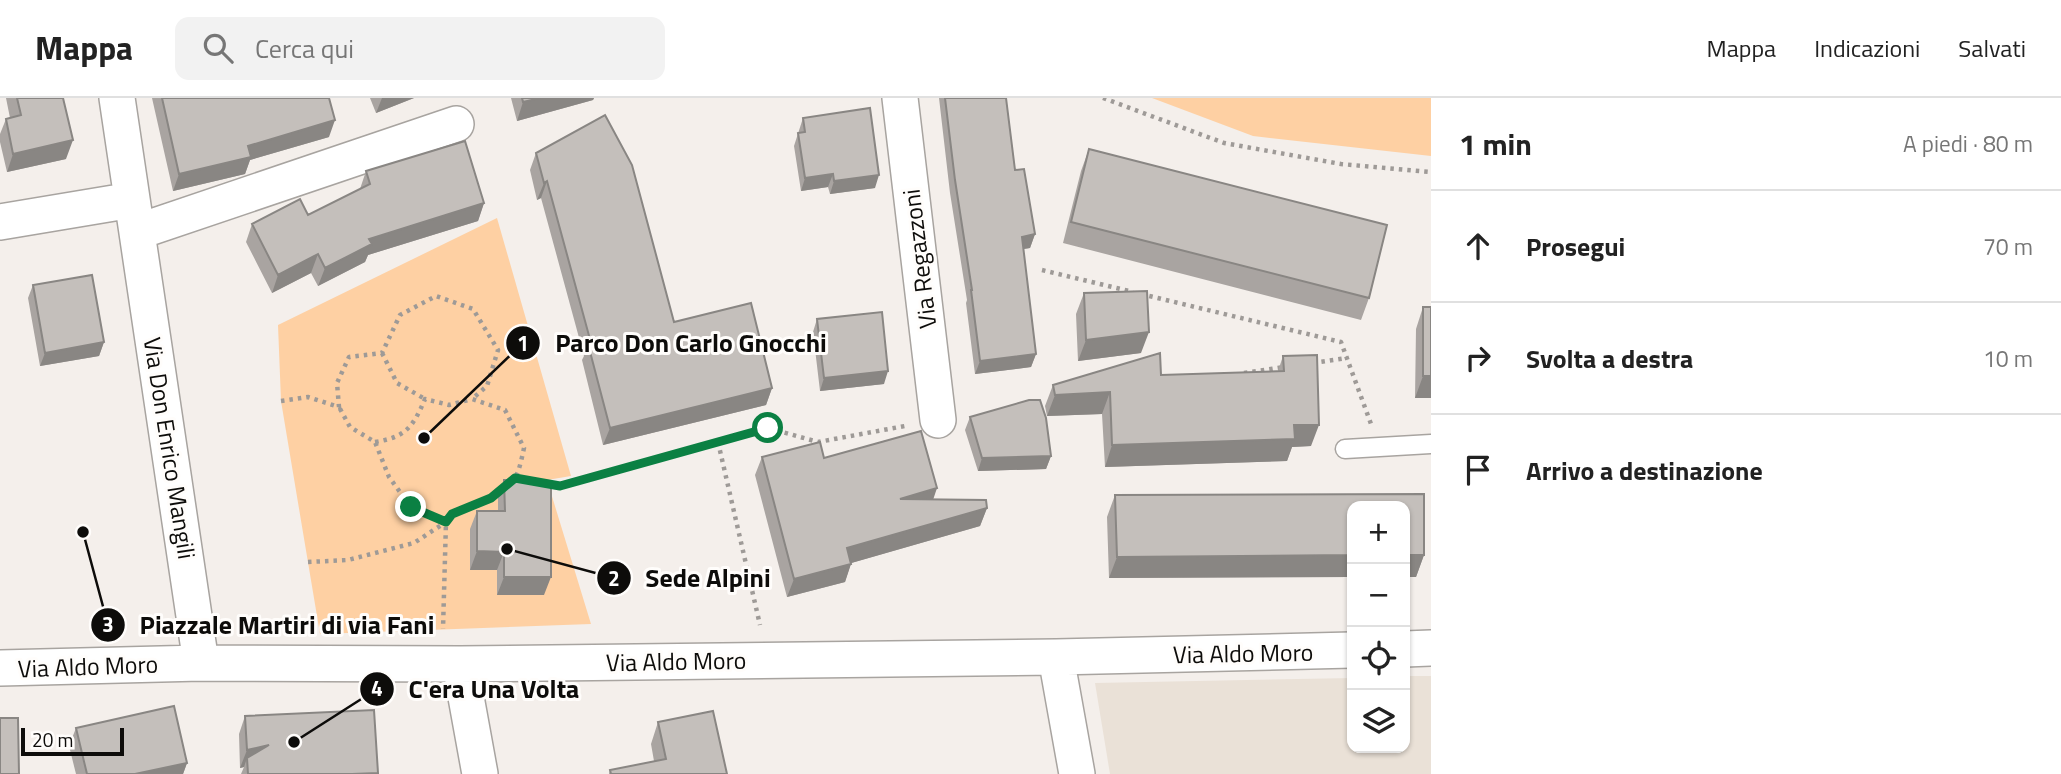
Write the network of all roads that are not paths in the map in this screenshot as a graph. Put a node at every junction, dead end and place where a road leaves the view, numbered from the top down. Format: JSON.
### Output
{"nodes":[{"id":1,"x":117,"y":98,"type":"edge"},
{"id":2,"x":900,"y":98,"type":"edge"},
{"id":3,"x":456,"y":124,"type":"dead end"},
{"id":4,"x":135,"y":216,"type":"junction"},
{"id":5,"x":0,"y":222,"type":"edge"},
{"id":6,"x":938,"y":420,"type":"road end"},
{"id":7,"x":1431,"y":444,"type":"edge"},
{"id":8,"x":1345,"y":449,"type":"dead end"},
{"id":9,"x":1431,"y":648,"type":"edge"},
{"id":10,"x":1410,"y":649,"type":"edge"},
{"id":11,"x":1347,"y":650,"type":"edge"},
{"id":12,"x":1056,"y":657,"type":"junction"},
{"id":13,"x":201,"y":663,"type":"junction"},
{"id":14,"x":460,"y":664,"type":"junction"},
{"id":15,"x":0,"y":668,"type":"edge"},
{"id":16,"x":480,"y":774,"type":"edge"},
{"id":17,"x":1077,"y":774,"type":"edge"}],
"edges":[{"from":1,"to":4,"type":"street","name":"Via Don Enrico Mangili"},
{"from":2,"to":6,"type":"street","name":"Via Regazzoni"},
{"from":3,"to":4,"type":"street"},
{"from":4,"to":5,"type":"street"},
{"from":4,"to":13,"type":"street","name":"Via Don Enrico Mangili"},
{"from":7,"to":8,"type":"lane"},
{"from":9,"to":10,"type":"street"},
{"from":11,"to":12,"type":"street","name":"Via Aldo Moro"},
{"from":12,"to":14,"type":"street","name":"Via Aldo Moro"},
{"from":12,"to":17,"type":"street"},
{"from":13,"to":14,"type":"street","name":"Via Aldo Moro"},
{"from":13,"to":15,"type":"street","name":"Via Aldo Moro"},
{"from":14,"to":16,"type":"street"}]}
